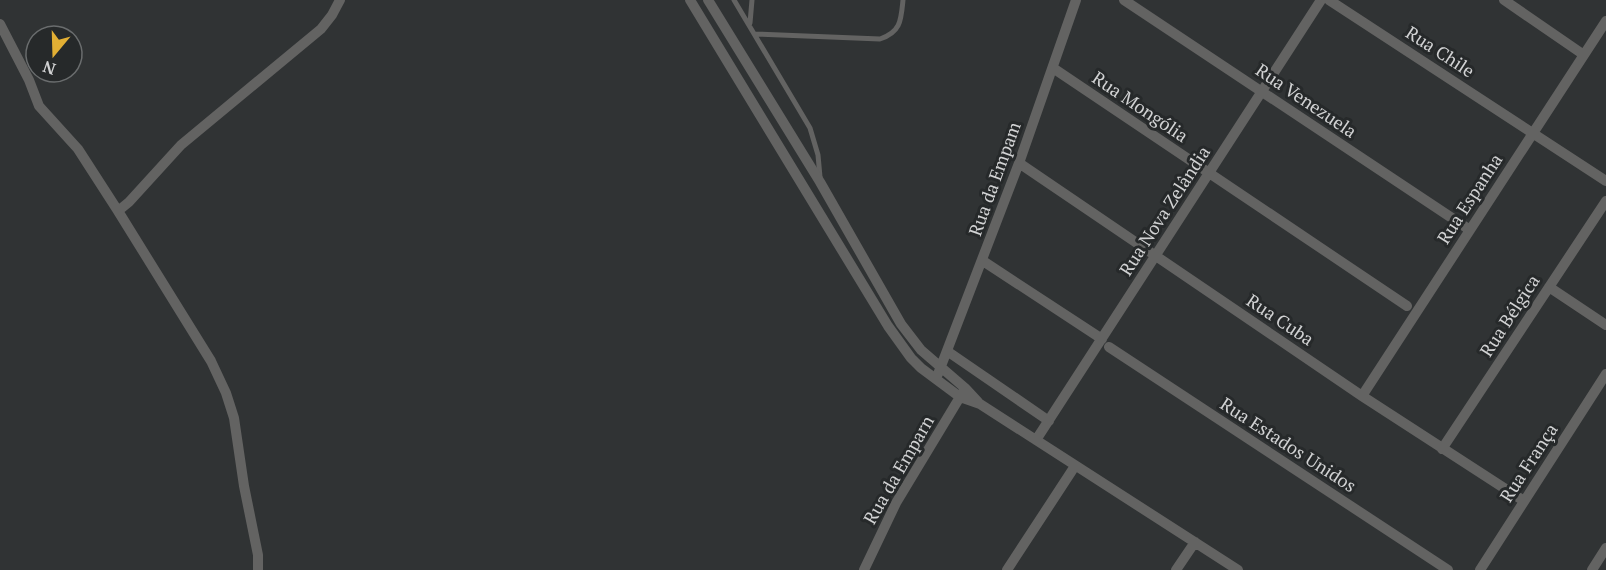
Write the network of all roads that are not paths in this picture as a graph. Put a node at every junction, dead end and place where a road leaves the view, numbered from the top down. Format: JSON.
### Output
{"nodes":[{"id":1,"x":340,"y":0,"type":"edge"},
{"id":2,"x":690,"y":0,"type":"edge"},
{"id":3,"x":708,"y":0,"type":"edge"},
{"id":4,"x":734,"y":0,"type":"edge"},
{"id":5,"x":752,"y":0,"type":"edge"},
{"id":6,"x":903,"y":0,"type":"edge"},
{"id":7,"x":1076,"y":0,"type":"edge"},
{"id":8,"x":1124,"y":0,"type":"edge"},
{"id":9,"x":1321,"y":0,"type":"edge"},
{"id":10,"x":1329,"y":0,"type":"edge"},
{"id":11,"x":1504,"y":0,"type":"edge"},
{"id":12,"x":1606,"y":21,"type":"edge"},
{"id":13,"x":0,"y":24,"type":"edge"},
{"id":14,"x":750,"y":25,"type":"junction"},
{"id":15,"x":755,"y":34,"type":"junction"},
{"id":16,"x":1584,"y":55,"type":"junction"},
{"id":17,"x":1053,"y":68,"type":"junction"},
{"id":18,"x":1262,"y":91,"type":"junction"},
{"id":19,"x":1533,"y":133,"type":"junction"},
{"id":20,"x":1019,"y":163,"type":"junction"},
{"id":21,"x":1209,"y":172,"type":"junction"},
{"id":22,"x":1606,"y":181,"type":"edge"},
{"id":23,"x":820,"y":182,"type":"junction"},
{"id":24,"x":1606,"y":201,"type":"edge"},
{"id":25,"x":118,"y":211,"type":"junction"},
{"id":26,"x":1470,"y":230,"type":"junction"},
{"id":27,"x":1155,"y":256,"type":"junction"},
{"id":28,"x":983,"y":261,"type":"junction"},
{"id":29,"x":1549,"y":287,"type":"junction"},
{"id":30,"x":1407,"y":306,"type":"dead end"},
{"id":31,"x":1606,"y":325,"type":"edge"},
{"id":32,"x":1105,"y":343,"type":"junction"},
{"id":33,"x":947,"y":351,"type":"junction"},
{"id":34,"x":941,"y":368,"type":"junction"},
{"id":35,"x":1606,"y":374,"type":"edge"},
{"id":36,"x":936,"y":380,"type":"junction"},
{"id":37,"x":963,"y":393,"type":"junction"},
{"id":38,"x":1362,"y":396,"type":"junction"},
{"id":39,"x":1049,"y":421,"type":"junction"},
{"id":40,"x":1036,"y":440,"type":"junction"},
{"id":41,"x":1442,"y":449,"type":"junction"},
{"id":42,"x":1075,"y":466,"type":"junction"},
{"id":43,"x":1524,"y":501,"type":"junction"},
{"id":44,"x":1195,"y":542,"type":"junction"},
{"id":45,"x":1604,"y":555,"type":"edge"},
{"id":46,"x":258,"y":570,"type":"edge"},
{"id":47,"x":864,"y":570,"type":"edge"},
{"id":48,"x":1007,"y":570,"type":"edge"},
{"id":49,"x":1176,"y":570,"type":"edge"},
{"id":50,"x":1238,"y":570,"type":"edge"},
{"id":51,"x":1448,"y":570,"type":"edge"},
{"id":52,"x":1479,"y":570,"type":"edge"},
{"id":53,"x":1592,"y":570,"type":"edge"}],
"edges":[{"from":1,"to":25,"type":"street"},
{"from":2,"to":36,"type":"street"},
{"from":3,"to":23,"type":"street"},
{"from":4,"to":14,"type":"lane"},
{"from":5,"to":14,"type":"lane"},
{"from":6,"to":15,"type":"lane"},
{"from":7,"to":17,"type":"street","name":"Rua da Empam"},
{"from":8,"to":18,"type":"street","name":"Rua Venezuela"},
{"from":9,"to":18,"type":"street","name":"Rua Nova Zelândia"},
{"from":10,"to":19,"type":"street","name":"Rua Chile"},
{"from":11,"to":16,"type":"street"},
{"from":12,"to":16,"type":"street","name":"Rua Espanha"},
{"from":13,"to":25,"type":"street"},
{"from":14,"to":15,"type":"lane"},
{"from":15,"to":23,"type":"lane"},
{"from":16,"to":19,"type":"street","name":"Rua Espanha"},
{"from":17,"to":20,"type":"street","name":"Rua da Empam"},
{"from":17,"to":21,"type":"street","name":"Rua Mongólia"},
{"from":18,"to":21,"type":"street","name":"Rua Nova Zelândia"},
{"from":18,"to":26,"type":"street","name":"Rua Venezuela"},
{"from":19,"to":22,"type":"street","name":"Rua Chile"},
{"from":19,"to":26,"type":"street","name":"Rua Espanha"},
{"from":20,"to":27,"type":"street","name":"Rua Cuba"},
{"from":20,"to":28,"type":"street","name":"Rua da Empam"},
{"from":21,"to":27,"type":"street","name":"Rua Nova Zelândia"},
{"from":21,"to":30,"type":"street","name":"Rua Mongólia"},
{"from":23,"to":34,"type":"street"},
{"from":24,"to":29,"type":"street","name":"Rua Bélgica"},
{"from":25,"to":46,"type":"street"},
{"from":26,"to":38,"type":"street","name":"Rua Espanha"},
{"from":27,"to":32,"type":"street","name":"Rua Nova Zelândia"},
{"from":27,"to":38,"type":"street","name":"Rua Cuba"},
{"from":28,"to":32,"type":"street","name":"Rua Estados Unidos"},
{"from":28,"to":33,"type":"street","name":"Rua da Empam"},
{"from":29,"to":31,"type":"street"},
{"from":29,"to":41,"type":"street","name":"Rua Bélgica"},
{"from":32,"to":39,"type":"street","name":"Rua Nova Zelândia"},
{"from":32,"to":51,"type":"street","name":"Rua Estados Unidos"},
{"from":33,"to":34,"type":"street","name":"Rua da Empam"},
{"from":33,"to":39,"type":"street"},
{"from":34,"to":36,"type":"street","name":"Rua da Empam"},
{"from":34,"to":37,"type":"street"},
{"from":35,"to":43,"type":"street","name":"Rua França"},
{"from":36,"to":37,"type":"street"},
{"from":37,"to":40,"type":"street"},
{"from":37,"to":47,"type":"street","name":"Rua da Emparn"},
{"from":38,"to":41,"type":"street","name":"Rua Cuba"},
{"from":39,"to":40,"type":"street","name":"Rua Nova Zelândia"},
{"from":40,"to":42,"type":"street"},
{"from":41,"to":43,"type":"street","name":"Rua Cuba"},
{"from":42,"to":44,"type":"street"},
{"from":42,"to":48,"type":"street"},
{"from":43,"to":52,"type":"street","name":"Rua França"},
{"from":44,"to":49,"type":"street"},
{"from":44,"to":50,"type":"street"},
{"from":45,"to":53,"type":"street"}]}
